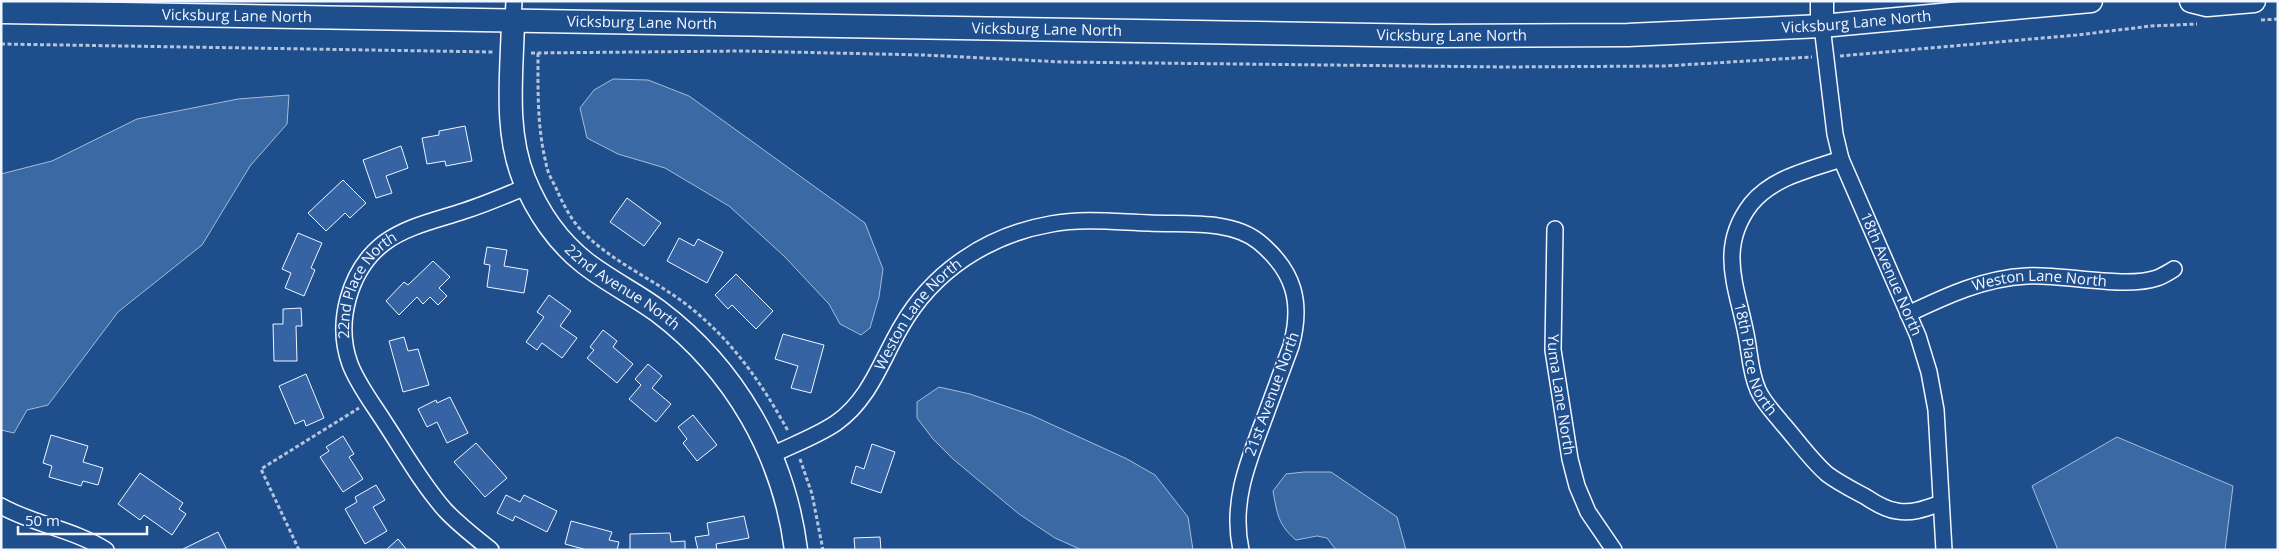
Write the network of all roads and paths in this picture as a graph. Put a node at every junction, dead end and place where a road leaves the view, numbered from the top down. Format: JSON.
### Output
{"nodes":[{"id":1,"x":1822,"y":1,"type":"edge"},
{"id":2,"x":2091,"y":1,"type":"edge"},
{"id":3,"x":2191,"y":1,"type":"edge"},
{"id":4,"x":2254,"y":1,"type":"edge"},
{"id":5,"x":514,"y":11,"type":"edge"},
{"id":6,"x":1,"y":12,"type":"edge"},
{"id":7,"x":1822,"y":26,"type":"junction"},
{"id":8,"x":1,"y":44,"type":"edge"},
{"id":9,"x":490,"y":52,"type":"dead end"},
{"id":10,"x":538,"y":53,"type":"dead end"},
{"id":11,"x":1841,"y":159,"type":"junction"},
{"id":12,"x":528,"y":186,"type":"junction"},
{"id":13,"x":1091,"y":221,"type":"joint"},
{"id":14,"x":1555,"y":229,"type":"dead end"},
{"id":15,"x":2174,"y":270,"type":"dead end"},
{"id":16,"x":1908,"y":314,"type":"junction"},
{"id":17,"x":370,"y":401,"type":"junction"},
{"id":18,"x":788,"y":431,"type":"dead end"},
{"id":19,"x":772,"y":455,"type":"junction"},
{"id":20,"x":801,"y":460,"type":"dead end"},
{"id":21,"x":1941,"y":503,"type":"junction"},
{"id":22,"x":1,"y":506,"type":"edge"},
{"id":23,"x":106,"y":550,"type":"edge"},
{"id":24,"x":299,"y":550,"type":"edge"},
{"id":25,"x":491,"y":550,"type":"edge"},
{"id":26,"x":796,"y":550,"type":"edge"},
{"id":27,"x":823,"y":550,"type":"edge"},
{"id":28,"x":1241,"y":550,"type":"edge"},
{"id":29,"x":1614,"y":550,"type":"edge"},
{"id":30,"x":1944,"y":550,"type":"edge"}],
"edges":[{"from":1,"to":7,"type":"main road","name":"18th Avenue North"},
{"from":2,"to":7,"type":"main road","name":"Vicksburg Lane North"},
{"from":3,"to":4,"type":"main road"},
{"from":5,"to":6,"type":"main road","name":"Vicksburg Lane North"},
{"from":5,"to":7,"type":"main road","name":"Vicksburg Lane North"},
{"from":5,"to":12,"type":"main road","name":"22nd Avenue North"},
{"from":7,"to":11,"type":"street","name":"18th Avenue North"},
{"from":8,"to":9,"type":"path"},
{"from":10,"to":18,"type":"path"},
{"from":11,"to":16,"type":"street","name":"18th Avenue North"},
{"from":11,"to":21,"type":"street","name":"18th Place North"},
{"from":12,"to":17,"type":"street","name":"22nd Place North"},
{"from":12,"to":19,"type":"main road","name":"22nd Avenue North"},
{"from":13,"to":19,"type":"street","name":"Weston Lane North"},
{"from":13,"to":28,"type":"street","name":"21st Avenue North"},
{"from":14,"to":29,"type":"street","name":"Yuma Lane North"},
{"from":15,"to":16,"type":"street","name":"Weston Lane North"},
{"from":16,"to":21,"type":"street","name":"18th Avenue North"},
{"from":17,"to":24,"type":"path"},
{"from":17,"to":25,"type":"street","name":"22nd Place North"},
{"from":19,"to":26,"type":"main road","name":"22nd Avenue North"},
{"from":20,"to":27,"type":"path"},
{"from":21,"to":30,"type":"street","name":"18th Avenue North"},
{"from":22,"to":23,"type":"street"}]}
